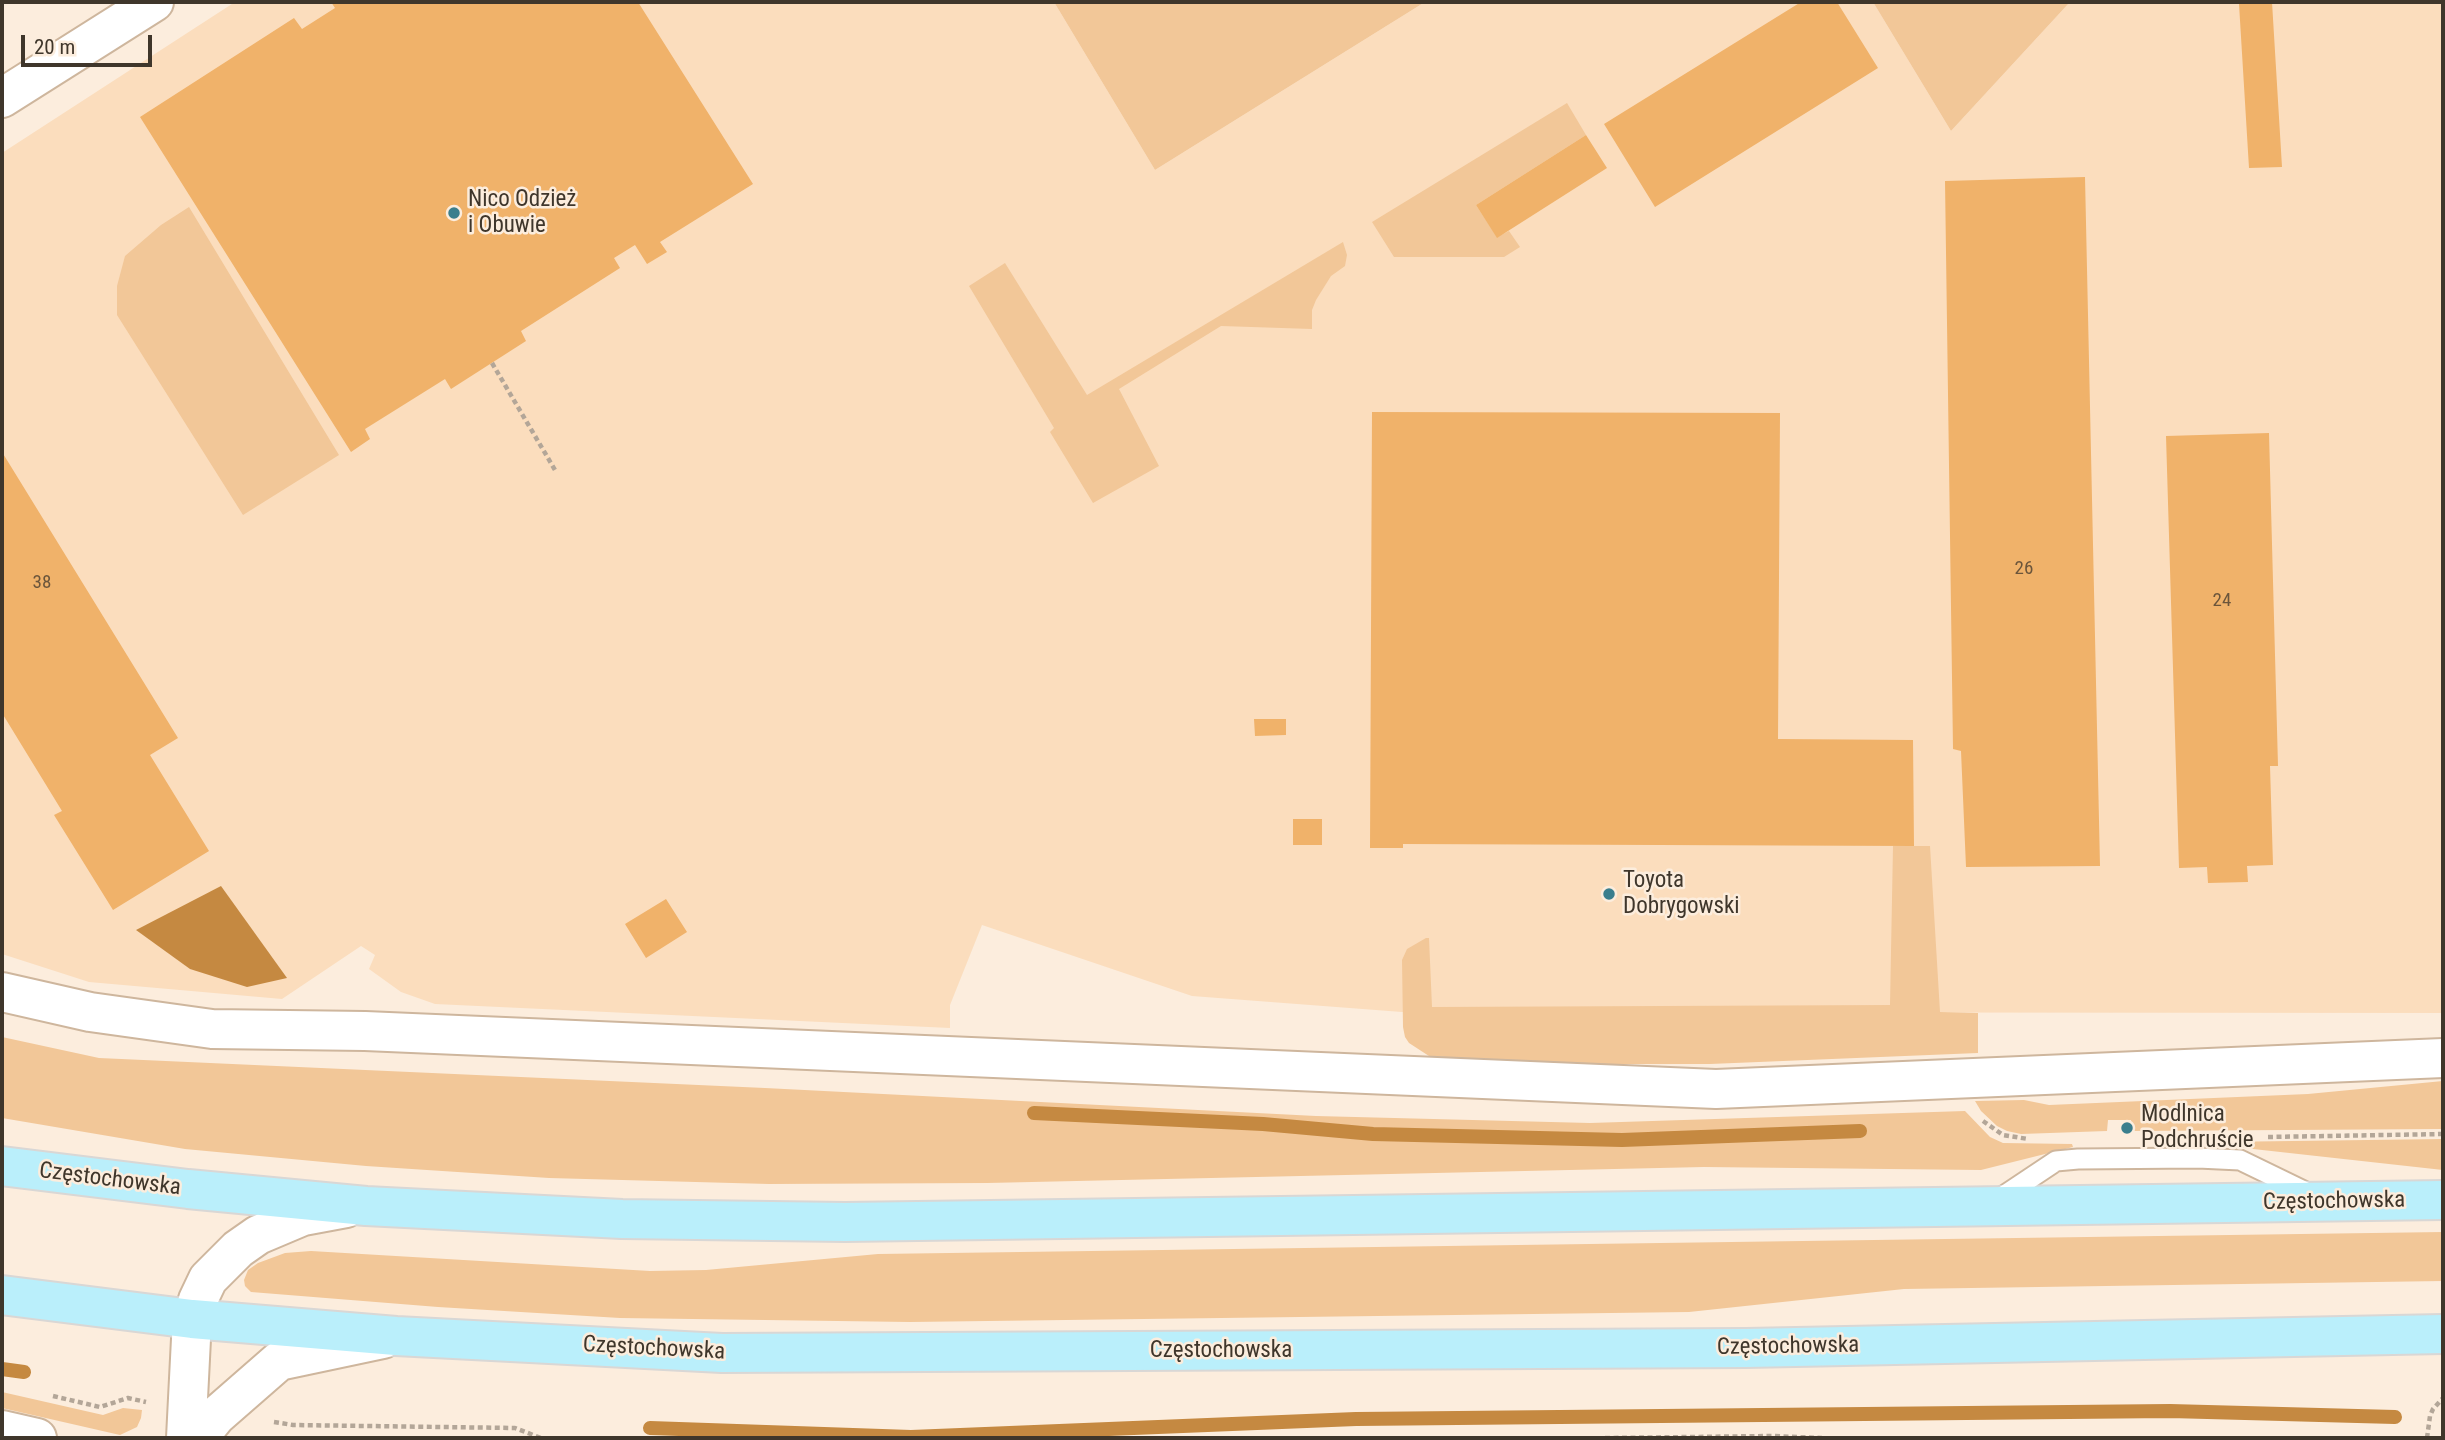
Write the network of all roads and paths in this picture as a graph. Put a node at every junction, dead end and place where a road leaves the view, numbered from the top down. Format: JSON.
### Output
{"nodes":[{"id":1,"x":154,"y":2,"type":"edge"},
{"id":2,"x":2,"y":98,"type":"edge"},
{"id":3,"x":492,"y":363,"type":"dead end"},
{"id":4,"x":555,"y":470,"type":"dead end"},
{"id":5,"x":2,"y":992,"type":"edge"},
{"id":6,"x":2443,"y":1058,"type":"edge"},
{"id":7,"x":2,"y":1166,"type":"edge"},
{"id":8,"x":2443,"y":1200,"type":"edge"},
{"id":9,"x":366,"y":1206,"type":"junction"},
{"id":10,"x":2,"y":1295,"type":"edge"},
{"id":11,"x":192,"y":1319,"type":"junction"},
{"id":12,"x":2443,"y":1334,"type":"edge"},
{"id":13,"x":396,"y":1336,"type":"junction"},
{"id":14,"x":51,"y":1396,"type":"dead end"},
{"id":15,"x":2443,"y":1398,"type":"edge"},
{"id":16,"x":150,"y":1405,"type":"dead end"},
{"id":17,"x":270,"y":1422,"type":"dead end"},
{"id":18,"x":2,"y":1430,"type":"edge"},
{"id":19,"x":37,"y":1438,"type":"edge"},
{"id":20,"x":186,"y":1438,"type":"edge"},
{"id":21,"x":198,"y":1438,"type":"edge"},
{"id":22,"x":541,"y":1438,"type":"edge"},
{"id":23,"x":1605,"y":1438,"type":"edge"},
{"id":24,"x":1822,"y":1438,"type":"edge"},
{"id":25,"x":2427,"y":1438,"type":"edge"}],
"edges":[{"from":1,"to":2,"type":"street"},
{"from":3,"to":4,"type":"path"},
{"from":5,"to":6,"type":"street"},
{"from":7,"to":9,"type":"main road","name":"Częstochowska"},
{"from":8,"to":9,"type":"main road","name":"Częstochowska"},
{"from":9,"to":11,"type":"street"},
{"from":10,"to":11,"type":"main road","name":"Częstochowska"},
{"from":11,"to":13,"type":"main road","name":"Częstochowska"},
{"from":11,"to":20,"type":"street"},
{"from":12,"to":13,"type":"main road","name":"Częstochowska"},
{"from":13,"to":21,"type":"street"},
{"from":14,"to":16,"type":"path"},
{"from":15,"to":25,"type":"path"},
{"from":17,"to":22,"type":"path"},
{"from":18,"to":19,"type":"street"},
{"from":23,"to":24,"type":"path"}]}
